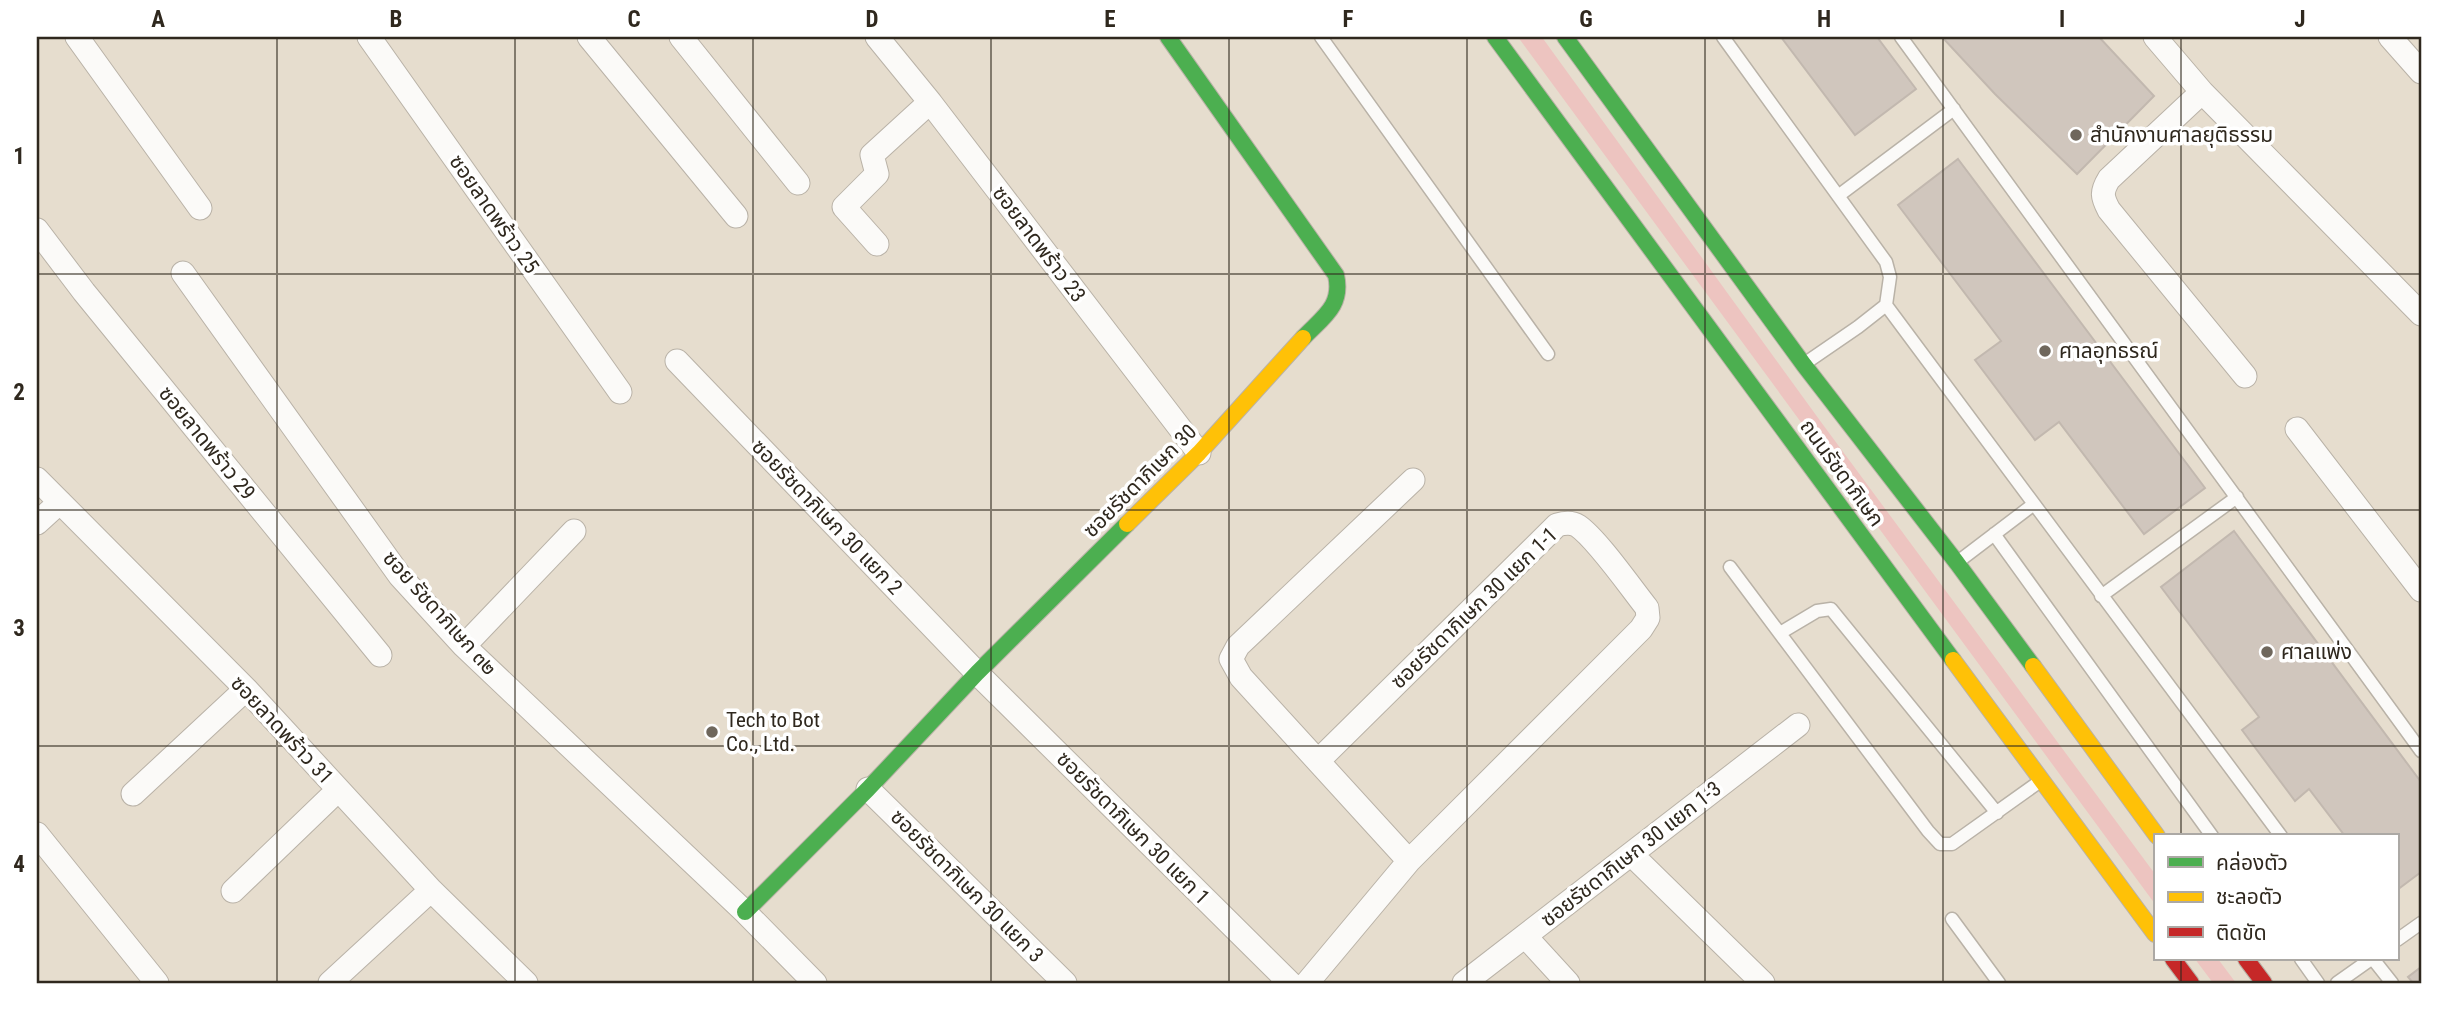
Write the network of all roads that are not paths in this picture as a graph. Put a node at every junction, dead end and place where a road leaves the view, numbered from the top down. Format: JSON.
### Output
{"nodes":[{"id":1,"x":77,"y":37,"type":"edge"},
{"id":2,"x":369,"y":37,"type":"edge"},
{"id":3,"x":589,"y":37,"type":"edge"},
{"id":4,"x":681,"y":37,"type":"edge"},
{"id":5,"x":877,"y":37,"type":"edge"},
{"id":6,"x":1168,"y":37,"type":"edge"},
{"id":7,"x":1321,"y":37,"type":"edge"},
{"id":8,"x":1494,"y":37,"type":"edge"},
{"id":9,"x":1565,"y":37,"type":"edge"},
{"id":10,"x":1723,"y":37,"type":"edge"},
{"id":11,"x":1901,"y":37,"type":"edge"},
{"id":12,"x":2155,"y":37,"type":"edge"},
{"id":13,"x":2390,"y":37,"type":"edge"},
{"id":14,"x":2421,"y":72,"type":"edge"},
{"id":15,"x":2202,"y":92,"type":"junction"},
{"id":16,"x":930,"y":102,"type":"junction"},
{"id":17,"x":1954,"y":109,"type":"junction"},
{"id":18,"x":798,"y":183,"type":"dead end"},
{"id":19,"x":1838,"y":196,"type":"junction"},
{"id":20,"x":200,"y":208,"type":"dead end"},
{"id":21,"x":736,"y":216,"type":"dead end"},
{"id":22,"x":37,"y":230,"type":"edge"},
{"id":23,"x":877,"y":244,"type":"dead end"},
{"id":24,"x":183,"y":273,"type":"dead end"},
{"id":25,"x":1886,"y":305,"type":"junction"},
{"id":26,"x":2421,"y":314,"type":"edge"},
{"id":27,"x":1548,"y":354,"type":"dead end"},
{"id":28,"x":677,"y":361,"type":"dead end"},
{"id":29,"x":1804,"y":365,"type":"junction"},
{"id":30,"x":2245,"y":376,"type":"dead end"},
{"id":31,"x":620,"y":391,"type":"dead end"},
{"id":32,"x":2297,"y":429,"type":"dead end"},
{"id":33,"x":1199,"y":453,"type":"junction"},
{"id":34,"x":37,"y":479,"type":"edge"},
{"id":35,"x":1413,"y":480,"type":"dead end"},
{"id":36,"x":2237,"y":498,"type":"junction"},
{"id":37,"x":60,"y":502,"type":"junction"},
{"id":38,"x":2035,"y":505,"type":"junction"},
{"id":39,"x":37,"y":523,"type":"edge"},
{"id":40,"x":574,"y":531,"type":"dead end"},
{"id":41,"x":1994,"y":534,"type":"junction"},
{"id":42,"x":1957,"y":563,"type":"junction"},
{"id":43,"x":1730,"y":567,"type":"dead end"},
{"id":44,"x":2421,"y":590,"type":"edge"},
{"id":45,"x":2101,"y":596,"type":"junction"},
{"id":46,"x":1780,"y":633,"type":"junction"},
{"id":47,"x":464,"y":646,"type":"junction"},
{"id":48,"x":380,"y":655,"type":"dead end"},
{"id":49,"x":977,"y":673,"type":"junction"},
{"id":50,"x":246,"y":689,"type":"junction"},
{"id":51,"x":1798,"y":725,"type":"dead end"},
{"id":52,"x":2421,"y":751,"type":"edge"},
{"id":53,"x":1318,"y":761,"type":"junction"},
{"id":54,"x":2042,"y":780,"type":"junction"},
{"id":55,"x":868,"y":789,"type":"junction"},
{"id":56,"x":338,"y":790,"type":"junction"},
{"id":57,"x":133,"y":794,"type":"dead end"},
{"id":58,"x":1997,"y":813,"type":"junction"},
{"id":59,"x":37,"y":834,"type":"edge"},
{"id":60,"x":2156,"y":834,"type":"edge"},
{"id":61,"x":2211,"y":834,"type":"edge"},
{"id":62,"x":2280,"y":834,"type":"edge"},
{"id":63,"x":1631,"y":855,"type":"junction"},
{"id":64,"x":1409,"y":861,"type":"junction"},
{"id":65,"x":431,"y":890,"type":"junction"},
{"id":66,"x":233,"y":891,"type":"dead end"},
{"id":67,"x":745,"y":912,"type":"junction"},
{"id":68,"x":1952,"y":919,"type":"dead end"},
{"id":69,"x":2421,"y":923,"type":"edge"},
{"id":70,"x":2154,"y":933,"type":"edge"},
{"id":71,"x":1525,"y":936,"type":"junction"},
{"id":72,"x":2398,"y":939,"type":"edge"},
{"id":73,"x":2174,"y":960,"type":"edge"},
{"id":74,"x":2247,"y":960,"type":"edge"},
{"id":75,"x":2302,"y":960,"type":"edge"},
{"id":76,"x":2371,"y":960,"type":"edge"},
{"id":77,"x":2373,"y":960,"type":"edge"},
{"id":78,"x":157,"y":983,"type":"edge"},
{"id":79,"x":330,"y":983,"type":"edge"},
{"id":80,"x":526,"y":983,"type":"edge"},
{"id":81,"x":815,"y":983,"type":"edge"},
{"id":82,"x":1065,"y":983,"type":"edge"},
{"id":83,"x":1290,"y":983,"type":"edge"},
{"id":84,"x":1307,"y":983,"type":"edge"},
{"id":85,"x":1464,"y":983,"type":"edge"},
{"id":86,"x":1568,"y":983,"type":"edge"},
{"id":87,"x":1763,"y":983,"type":"edge"},
{"id":88,"x":1999,"y":983,"type":"edge"},
{"id":89,"x":2191,"y":983,"type":"edge"},
{"id":90,"x":2264,"y":983,"type":"edge"},
{"id":91,"x":2318,"y":983,"type":"edge"},
{"id":92,"x":2337,"y":983,"type":"edge"},
{"id":93,"x":2392,"y":983,"type":"edge"}],
"edges":[{"from":1,"to":20,"type":"street"},
{"from":2,"to":31,"type":"street","name":"ซอยลาดพร้าว 25"},
{"from":3,"to":21,"type":"street"},
{"from":4,"to":18,"type":"street"},
{"from":5,"to":16,"type":"street","name":"ซอยลาดพร้าว 23"},
{"from":6,"to":33,"type":"main road","name":"ซอยรัชดาภิเษก 30"},
{"from":7,"to":27,"type":"lane"},
{"from":8,"to":54,"type":"main road","name":"ถนนรัชดาภิเษก"},
{"from":9,"to":29,"type":"main road","name":"ถนนรัชดาภิเษก"},
{"from":10,"to":19,"type":"lane"},
{"from":11,"to":17,"type":"lane"},
{"from":12,"to":15,"type":"street"},
{"from":13,"to":14,"type":"street"},
{"from":15,"to":26,"type":"street"},
{"from":15,"to":30,"type":"street"},
{"from":16,"to":23,"type":"street"},
{"from":16,"to":33,"type":"street","name":"ซอยลาดพร้าว 23"},
{"from":17,"to":19,"type":"lane"},
{"from":17,"to":36,"type":"lane"},
{"from":19,"to":25,"type":"lane"},
{"from":22,"to":48,"type":"street","name":"ซอยลาดพร้าว 29"},
{"from":24,"to":47,"type":"street","name":"ซอย รัชดาภิเษก ๓๒"},
{"from":25,"to":29,"type":"lane"},
{"from":25,"to":38,"type":"lane"},
{"from":28,"to":49,"type":"street","name":"ซอยรัชดาภิเษก 30 แยก 2"},
{"from":29,"to":42,"type":"main road","name":"ถนนรัชดาภิเษก"},
{"from":32,"to":44,"type":"street"},
{"from":33,"to":49,"type":"main road","name":"ซอยรัชดาภิเษก 30"},
{"from":34,"to":37,"type":"street","name":"ซอยลาดพร้าว 31"},
{"from":35,"to":53,"type":"street"},
{"from":36,"to":45,"type":"lane"},
{"from":36,"to":52,"type":"lane"},
{"from":37,"to":39,"type":"street"},
{"from":37,"to":50,"type":"street","name":"ซอยลาดพร้าว 31"},
{"from":38,"to":41,"type":"lane"},
{"from":38,"to":45,"type":"lane"},
{"from":40,"to":47,"type":"street"},
{"from":41,"to":42,"type":"lane"},
{"from":41,"to":61,"type":"lane"},
{"from":42,"to":60,"type":"main road","name":"ถนนรัชดาภิเษก"},
{"from":43,"to":46,"type":"lane"},
{"from":45,"to":62,"type":"lane"},
{"from":46,"to":58,"type":"lane"},
{"from":46,"to":58,"type":"lane"},
{"from":47,"to":67,"type":"street","name":"ซอย รัชดาภิเษก ๓๒"},
{"from":49,"to":55,"type":"main road","name":"ซอยรัชดาภิเษก 30"},
{"from":49,"to":83,"type":"street","name":"ซอยรัชดาภิเษก 30 แยก 1"},
{"from":50,"to":56,"type":"street","name":"ซอยลาดพร้าว 31"},
{"from":50,"to":57,"type":"street"},
{"from":51,"to":63,"type":"street","name":"ซอยรัชดาภิเษก 30 แยก 1-3"},
{"from":53,"to":64,"type":"street"},
{"from":53,"to":64,"type":"street","name":"ซอยรัชดาภิเษก 30 แยก 1-1"},
{"from":54,"to":58,"type":"lane"},
{"from":54,"to":70,"type":"main road","name":"ถนนรัชดาภิเษก"},
{"from":55,"to":67,"type":"main road","name":"ซอยรัชดาภิเษก 30"},
{"from":55,"to":82,"type":"street","name":"ซอยรัชดาภิเษก 30 แยก 3"},
{"from":56,"to":65,"type":"street","name":"ซอยลาดพร้าว 31"},
{"from":56,"to":66,"type":"street"},
{"from":59,"to":78,"type":"street"},
{"from":63,"to":71,"type":"street","name":"ซอยรัชดาภิเษก 30 แยก 1-3"},
{"from":63,"to":87,"type":"street"},
{"from":64,"to":84,"type":"street","name":"ซอยรัชดาภิเษก 30 แยก 1-1"},
{"from":65,"to":79,"type":"street"},
{"from":65,"to":80,"type":"street","name":"ซอยลาดพร้าว 31"},
{"from":67,"to":81,"type":"street","name":"ซอย รัชดาภิเษก ๓๒"},
{"from":68,"to":88,"type":"lane"},
{"from":69,"to":72,"type":"lane"},
{"from":71,"to":85,"type":"street","name":"ซอยรัชดาภิเษก 30 แยก 1-3"},
{"from":71,"to":86,"type":"street"},
{"from":73,"to":89,"type":"main road"},
{"from":74,"to":90,"type":"main road"},
{"from":75,"to":91,"type":"lane"},
{"from":76,"to":92,"type":"lane"},
{"from":77,"to":93,"type":"lane"}]}
